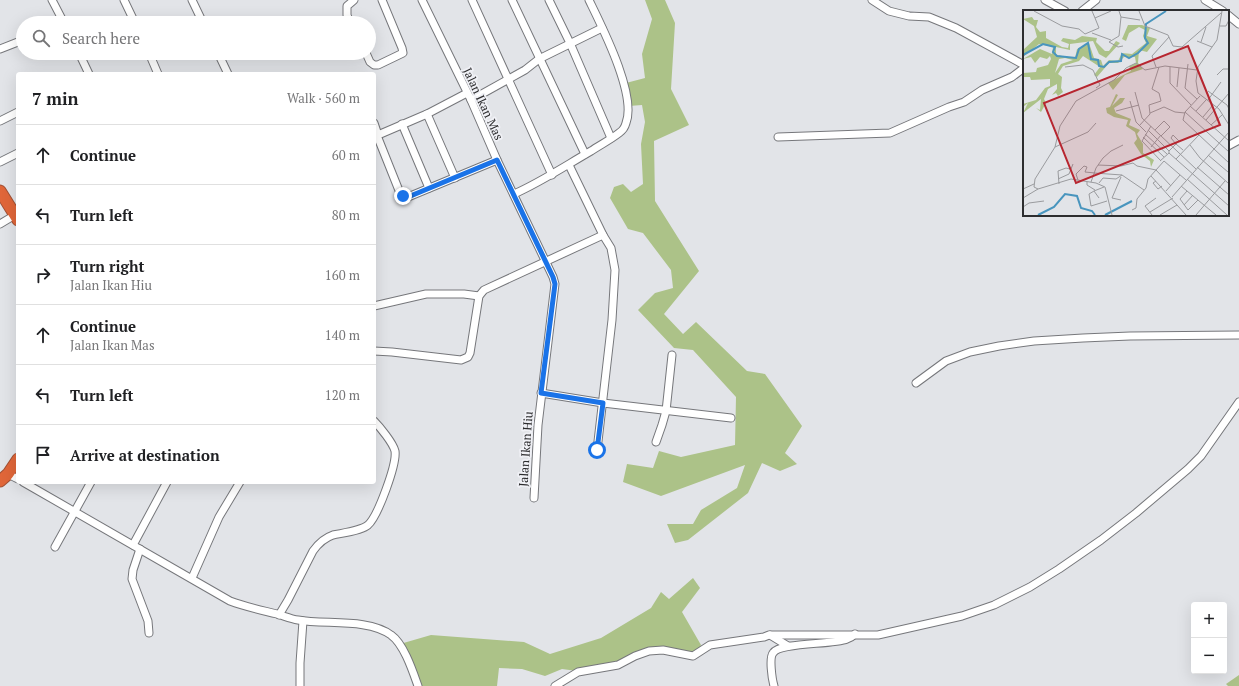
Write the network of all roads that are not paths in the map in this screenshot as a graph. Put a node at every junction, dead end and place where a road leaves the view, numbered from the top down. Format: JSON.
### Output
{"nodes":[{"id":1,"x":52,"y":0,"type":"edge"},
{"id":2,"x":124,"y":0,"type":"edge"},
{"id":3,"x":192,"y":0,"type":"edge"},
{"id":4,"x":354,"y":0,"type":"edge"},
{"id":5,"x":382,"y":0,"type":"edge"},
{"id":6,"x":422,"y":0,"type":"edge"},
{"id":7,"x":472,"y":0,"type":"edge"},
{"id":8,"x":512,"y":0,"type":"edge"},
{"id":9,"x":549,"y":0,"type":"edge"},
{"id":10,"x":588,"y":0,"type":"edge"},
{"id":11,"x":872,"y":0,"type":"edge"},
{"id":12,"x":1045,"y":0,"type":"edge"},
{"id":13,"x":1096,"y":0,"type":"edge"},
{"id":14,"x":1205,"y":0,"type":"edge"},
{"id":15,"x":1063,"y":10,"type":"edge"},
{"id":16,"x":1083,"y":10,"type":"edge"},
{"id":17,"x":1220,"y":10,"type":"edge"},
{"id":18,"x":59,"y":16,"type":"edge"},
{"id":19,"x":132,"y":16,"type":"edge"},
{"id":20,"x":200,"y":16,"type":"edge"},
{"id":21,"x":347,"y":16,"type":"edge"},
{"id":22,"x":1229,"y":16,"type":"edge"},
{"id":23,"x":1239,"y":24,"type":"edge"},
{"id":24,"x":602,"y":28,"type":"junction"},
{"id":25,"x":570,"y":42,"type":"junction"},
{"id":26,"x":16,"y":43,"type":"edge"},
{"id":27,"x":0,"y":49,"type":"edge"},
{"id":28,"x":539,"y":59,"type":"junction"},
{"id":29,"x":82,"y":60,"type":"edge"},
{"id":30,"x":152,"y":60,"type":"edge"},
{"id":31,"x":221,"y":60,"type":"edge"},
{"id":32,"x":369,"y":60,"type":"edge"},
{"id":33,"x":1023,"y":64,"type":"edge"},
{"id":34,"x":1023,"y":69,"type":"edge"},
{"id":35,"x":88,"y":72,"type":"edge"},
{"id":36,"x":157,"y":72,"type":"edge"},
{"id":37,"x":227,"y":72,"type":"edge"},
{"id":38,"x":508,"y":79,"type":"junction"},
{"id":39,"x":469,"y":97,"type":"junction"},
{"id":40,"x":16,"y":113,"type":"edge"},
{"id":41,"x":427,"y":114,"type":"junction"},
{"id":42,"x":0,"y":121,"type":"edge"},
{"id":43,"x":402,"y":124,"type":"junction"},
{"id":44,"x":376,"y":129,"type":"edge"},
{"id":45,"x":378,"y":135,"type":"junction"},
{"id":46,"x":778,"y":137,"type":"dead end"},
{"id":47,"x":611,"y":138,"type":"junction"},
{"id":48,"x":1239,"y":140,"type":"edge"},
{"id":49,"x":1229,"y":145,"type":"edge"},
{"id":50,"x":16,"y":154,"type":"edge"},
{"id":51,"x":585,"y":154,"type":"junction"},
{"id":52,"x":497,"y":160,"type":"junction"},
{"id":53,"x":0,"y":162,"type":"edge"},
{"id":54,"x":569,"y":165,"type":"junction"},
{"id":55,"x":552,"y":175,"type":"junction"},
{"id":56,"x":455,"y":178,"type":"junction"},
{"id":57,"x":429,"y":188,"type":"junction"},
{"id":58,"x":0,"y":191,"type":"edge"},
{"id":59,"x":514,"y":194,"type":"junction"},
{"id":60,"x":16,"y":218,"type":"edge"},
{"id":61,"x":0,"y":224,"type":"edge"},
{"id":62,"x":603,"y":235,"type":"junction"},
{"id":63,"x":544,"y":261,"type":"junction"},
{"id":64,"x":479,"y":296,"type":"junction"},
{"id":65,"x":376,"y":306,"type":"edge"},
{"id":66,"x":1239,"y":335,"type":"edge"},
{"id":67,"x":376,"y":351,"type":"edge"},
{"id":68,"x":672,"y":355,"type":"dead end"},
{"id":69,"x":916,"y":383,"type":"dead end"},
{"id":70,"x":541,"y":393,"type":"junction"},
{"id":71,"x":1239,"y":402,"type":"edge"},
{"id":72,"x":603,"y":403,"type":"junction"},
{"id":73,"x":666,"y":411,"type":"junction"},
{"id":74,"x":731,"y":418,"type":"dead end"},
{"id":75,"x":376,"y":424,"type":"edge"},
{"id":76,"x":656,"y":442,"type":"dead end"},
{"id":77,"x":597,"y":450,"type":"dead end"},
{"id":78,"x":16,"y":462,"type":"edge"},
{"id":79,"x":4,"y":477,"type":"edge"},
{"id":80,"x":16,"y":480,"type":"edge"},
{"id":81,"x":26,"y":484,"type":"edge"},
{"id":82,"x":90,"y":484,"type":"edge"},
{"id":83,"x":166,"y":484,"type":"edge"},
{"id":84,"x":239,"y":484,"type":"edge"},
{"id":85,"x":534,"y":498,"type":"dead end"},
{"id":86,"x":75,"y":512,"type":"junction"},
{"id":87,"x":133,"y":545,"type":"junction"},
{"id":88,"x":55,"y":547,"type":"dead end"},
{"id":89,"x":140,"y":549,"type":"junction"},
{"id":90,"x":192,"y":578,"type":"junction"},
{"id":91,"x":279,"y":614,"type":"junction"},
{"id":92,"x":303,"y":621,"type":"junction"},
{"id":93,"x":150,"y":633,"type":"dead end"},
{"id":94,"x":856,"y":634,"type":"junction"},
{"id":95,"x":770,"y":635,"type":"junction"},
{"id":96,"x":788,"y":646,"type":"junction"},
{"id":97,"x":300,"y":686,"type":"edge"},
{"id":98,"x":418,"y":686,"type":"edge"},
{"id":99,"x":555,"y":686,"type":"edge"},
{"id":100,"x":774,"y":686,"type":"edge"}],
"edges":[{"from":1,"to":18,"type":"street"},
{"from":2,"to":19,"type":"street"},
{"from":3,"to":20,"type":"street"},
{"from":4,"to":21,"type":"street"},
{"from":5,"to":32,"type":"street"},
{"from":6,"to":39,"type":"street","name":"Jalan Ikan Mas"},
{"from":7,"to":38,"type":"street"},
{"from":8,"to":28,"type":"street"},
{"from":9,"to":25,"type":"street"},
{"from":10,"to":24,"type":"street"},
{"from":11,"to":33,"type":"street"},
{"from":12,"to":15,"type":"street"},
{"from":13,"to":16,"type":"street"},
{"from":14,"to":17,"type":"street"},
{"from":22,"to":23,"type":"street"},
{"from":24,"to":25,"type":"street"},
{"from":24,"to":47,"type":"street"},
{"from":25,"to":28,"type":"street"},
{"from":25,"to":47,"type":"street"},
{"from":26,"to":27,"type":"street"},
{"from":28,"to":38,"type":"street"},
{"from":28,"to":51,"type":"street"},
{"from":29,"to":35,"type":"street"},
{"from":30,"to":36,"type":"street"},
{"from":31,"to":37,"type":"street"},
{"from":34,"to":46,"type":"street"},
{"from":38,"to":39,"type":"street"},
{"from":38,"to":55,"type":"street"},
{"from":39,"to":41,"type":"street"},
{"from":39,"to":52,"type":"street","name":"Jalan Ikan Mas"},
{"from":40,"to":42,"type":"street"},
{"from":41,"to":43,"type":"street"},
{"from":41,"to":56,"type":"street"},
{"from":43,"to":45,"type":"street"},
{"from":43,"to":57,"type":"street"},
{"from":44,"to":45,"type":"street"},
{"from":45,"to":57,"type":"street"},
{"from":47,"to":51,"type":"street"},
{"from":48,"to":49,"type":"street"},
{"from":50,"to":53,"type":"street"},
{"from":51,"to":54,"type":"street"},
{"from":52,"to":56,"type":"street"},
{"from":52,"to":59,"type":"street","name":"Jalan Ikan Mas"},
{"from":54,"to":55,"type":"street"},
{"from":54,"to":62,"type":"street"},
{"from":55,"to":59,"type":"street"},
{"from":56,"to":57,"type":"street"},
{"from":58,"to":60,"type":"highway"},
{"from":59,"to":63,"type":"street","name":"Jalan Ikan Mas"},
{"from":60,"to":61,"type":"street"},
{"from":62,"to":63,"type":"street"},
{"from":62,"to":72,"type":"street"},
{"from":63,"to":64,"type":"street"},
{"from":63,"to":70,"type":"street","name":"Jalan Ikan Hiu"},
{"from":64,"to":65,"type":"street"},
{"from":64,"to":67,"type":"street"},
{"from":66,"to":69,"type":"street"},
{"from":68,"to":73,"type":"street"},
{"from":70,"to":72,"type":"street"},
{"from":70,"to":85,"type":"street","name":"Jalan Ikan Hiu"},
{"from":71,"to":94,"type":"street"},
{"from":72,"to":73,"type":"street"},
{"from":72,"to":77,"type":"street"},
{"from":73,"to":74,"type":"street"},
{"from":73,"to":76,"type":"street"},
{"from":75,"to":91,"type":"street"},
{"from":78,"to":79,"type":"highway"},
{"from":79,"to":80,"type":"street"},
{"from":81,"to":86,"type":"street"},
{"from":82,"to":86,"type":"street"},
{"from":83,"to":87,"type":"street"},
{"from":84,"to":90,"type":"street"},
{"from":86,"to":87,"type":"street"},
{"from":86,"to":88,"type":"street"},
{"from":87,"to":89,"type":"street"},
{"from":89,"to":90,"type":"street"},
{"from":89,"to":93,"type":"street"},
{"from":90,"to":91,"type":"street"},
{"from":91,"to":92,"type":"street"},
{"from":92,"to":97,"type":"street"},
{"from":92,"to":98,"type":"street"},
{"from":94,"to":95,"type":"street"},
{"from":94,"to":96,"type":"street"},
{"from":95,"to":96,"type":"street"},
{"from":95,"to":99,"type":"street"},
{"from":96,"to":100,"type":"street"}]}
